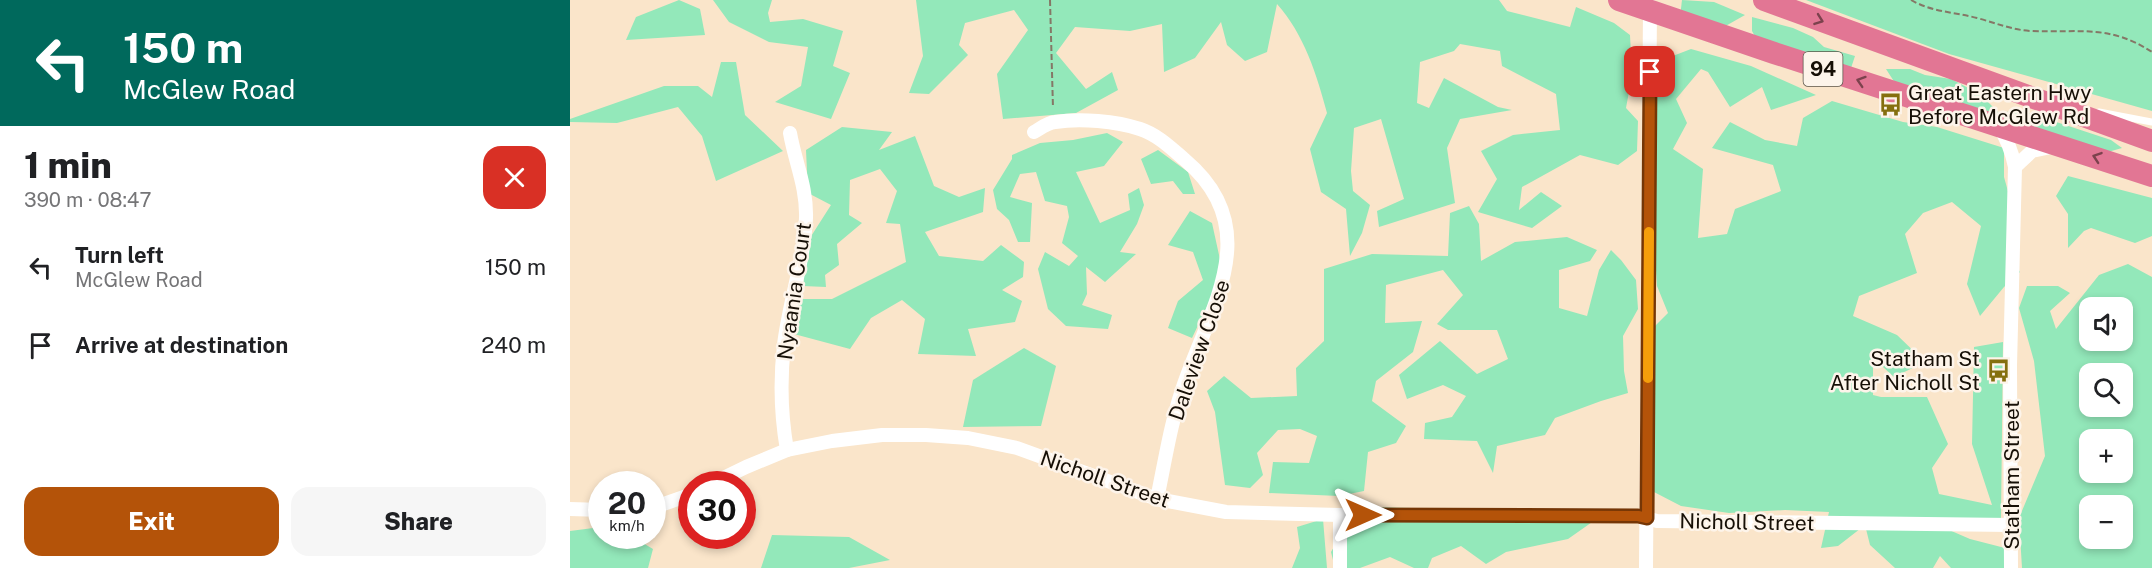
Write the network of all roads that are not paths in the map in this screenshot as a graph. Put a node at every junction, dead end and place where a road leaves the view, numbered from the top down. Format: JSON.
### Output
{"nodes":[{"id":1,"x":1619,"y":0,"type":"edge"},
{"id":2,"x":1764,"y":0,"type":"edge"},
{"id":3,"x":1654,"y":4,"type":"edge"},
{"id":4,"x":2063,"y":109,"type":"junction"},
{"id":5,"x":2152,"y":122,"type":"edge"},
{"id":6,"x":1997,"y":124,"type":"junction"},
{"id":7,"x":1034,"y":132,"type":"dead end"},
{"id":8,"x":790,"y":133,"type":"dead end"},
{"id":9,"x":2152,"y":141,"type":"edge"},
{"id":10,"x":2061,"y":146,"type":"junction"},
{"id":11,"x":2015,"y":167,"type":"junction"},
{"id":12,"x":2152,"y":176,"type":"edge"},
{"id":13,"x":787,"y":450,"type":"junction"},
{"id":14,"x":738,"y":471,"type":"edge"},
{"id":15,"x":1157,"y":499,"type":"junction"},
{"id":16,"x":570,"y":509,"type":"edge"},
{"id":17,"x":588,"y":510,"type":"edge"},
{"id":18,"x":1340,"y":515,"type":"junction"},
{"id":19,"x":1647,"y":518,"type":"junction"},
{"id":20,"x":2011,"y":525,"type":"junction"},
{"id":21,"x":1340,"y":568,"type":"edge"},
{"id":22,"x":1646,"y":568,"type":"edge"},
{"id":23,"x":2011,"y":568,"type":"edge"}],
"edges":[{"from":1,"to":3,"type":"highway","number":"94"},
{"from":2,"to":4,"type":"highway","number":"94","one_way":true},
{"from":6,"to":3,"type":"highway","number":"94","one_way":true},
{"from":3,"to":19,"type":"street"},
{"from":4,"to":5,"type":"lane"},
{"from":4,"to":9,"type":"highway","number":"94"},
{"from":6,"to":10,"type":"highway","number":"94"},
{"from":6,"to":11,"type":"street","name":"Statham Street"},
{"from":7,"to":15,"type":"street","name":"Daleview Close"},
{"from":8,"to":13,"type":"street","name":"Nyaania Court"},
{"from":10,"to":11,"type":"street"},
{"from":12,"to":10,"type":"highway","number":"94","one_way":true},
{"from":11,"to":20,"type":"street","name":"Statham Street"},
{"from":13,"to":14,"type":"street","name":"Nicholl Street"},
{"from":13,"to":15,"type":"street","name":"Nicholl Street"},
{"from":15,"to":18,"type":"street","name":"Nicholl Street"},
{"from":16,"to":17,"type":"street"},
{"from":18,"to":19,"type":"street","name":"Nicholl Street"},
{"from":18,"to":21,"type":"street"},
{"from":19,"to":20,"type":"street","name":"Nicholl Street"},
{"from":19,"to":22,"type":"street"},
{"from":20,"to":23,"type":"street","name":"Statham Street"}]}
